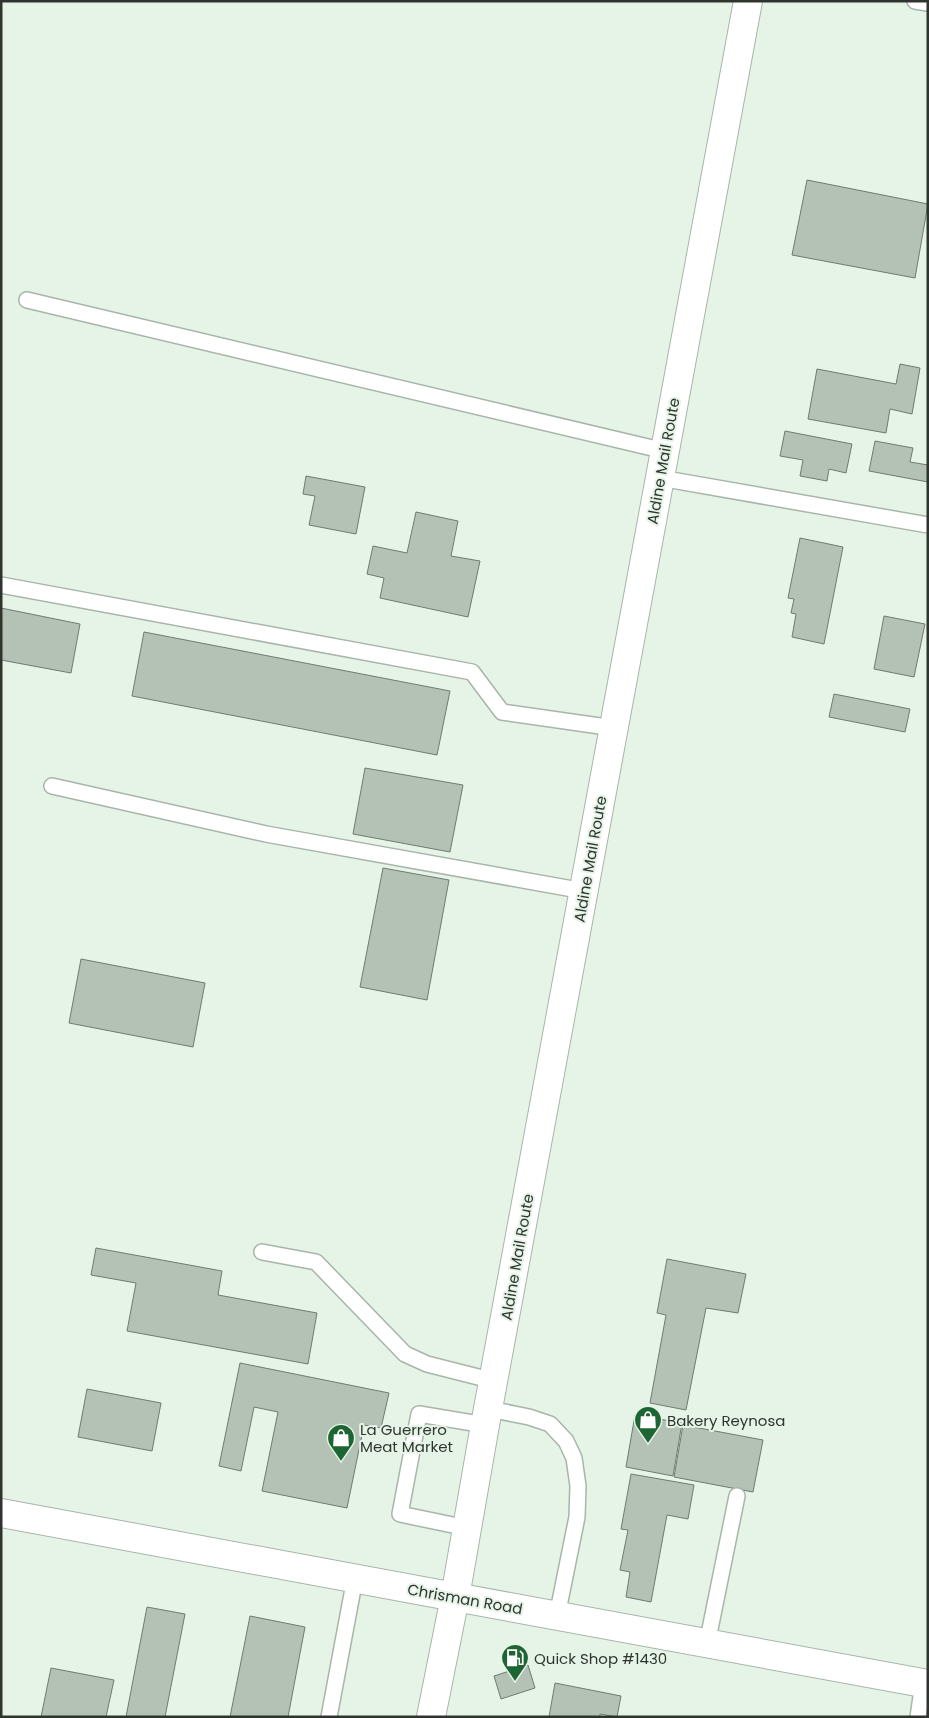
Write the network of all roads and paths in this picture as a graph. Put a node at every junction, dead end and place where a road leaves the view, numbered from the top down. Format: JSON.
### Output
{"nodes":[{"id":1,"x":748,"y":1,"type":"edge"},
{"id":2,"x":915,"y":1,"type":"edge"},
{"id":3,"x":928,"y":3,"type":"edge"},
{"id":4,"x":27,"y":300,"type":"dead end"},
{"id":5,"x":665,"y":451,"type":"junction"},
{"id":6,"x":660,"y":478,"type":"junction"},
{"id":7,"x":928,"y":525,"type":"edge"},
{"id":8,"x":1,"y":585,"type":"edge"},
{"id":9,"x":614,"y":728,"type":"junction"},
{"id":10,"x":52,"y":786,"type":"dead end"},
{"id":11,"x":584,"y":891,"type":"junction"},
{"id":12,"x":262,"y":1252,"type":"dead end"},
{"id":13,"x":494,"y":1381,"type":"junction"},
{"id":14,"x":487,"y":1417,"type":"junction"},
{"id":15,"x":737,"y":1496,"type":"dead end"},
{"id":16,"x":1,"y":1514,"type":"edge"},
{"id":17,"x":467,"y":1528,"type":"junction"},
{"id":18,"x":355,"y":1578,"type":"junction"},
{"id":19,"x":455,"y":1597,"type":"junction"},
{"id":20,"x":556,"y":1616,"type":"junction"},
{"id":21,"x":707,"y":1644,"type":"junction"},
{"id":22,"x":925,"y":1684,"type":"edge"},
{"id":23,"x":329,"y":1717,"type":"edge"},
{"id":24,"x":431,"y":1717,"type":"edge"},
{"id":25,"x":918,"y":1717,"type":"edge"}],
"edges":[{"from":1,"to":5,"type":"main road","name":"Aldine Mail Route"},
{"from":2,"to":3,"type":"lane"},
{"from":4,"to":5,"type":"lane"},
{"from":5,"to":6,"type":"main road","name":"Aldine Mail Route"},
{"from":6,"to":7,"type":"lane"},
{"from":6,"to":9,"type":"main road","name":"Aldine Mail Route"},
{"from":8,"to":9,"type":"lane"},
{"from":9,"to":11,"type":"main road","name":"Aldine Mail Route"},
{"from":10,"to":11,"type":"lane"},
{"from":11,"to":13,"type":"main road","name":"Aldine Mail Route"},
{"from":12,"to":13,"type":"lane"},
{"from":13,"to":14,"type":"main road","name":"Aldine Mail Route"},
{"from":14,"to":17,"type":"main road","name":"Aldine Mail Route"},
{"from":14,"to":17,"type":"lane"},
{"from":14,"to":20,"type":"lane"},
{"from":15,"to":21,"type":"lane"},
{"from":16,"to":18,"type":"main road","name":"Chrisman Road"},
{"from":17,"to":19,"type":"main road","name":"Aldine Mail Route"},
{"from":18,"to":19,"type":"main road","name":"Chrisman Road"},
{"from":18,"to":23,"type":"lane"},
{"from":19,"to":20,"type":"main road","name":"Chrisman Road"},
{"from":19,"to":24,"type":"main road","name":"Aldine Mail Route"},
{"from":20,"to":21,"type":"main road","name":"Chrisman Road"},
{"from":21,"to":22,"type":"main road","name":"Chrisman Road"},
{"from":22,"to":25,"type":"lane"}]}
